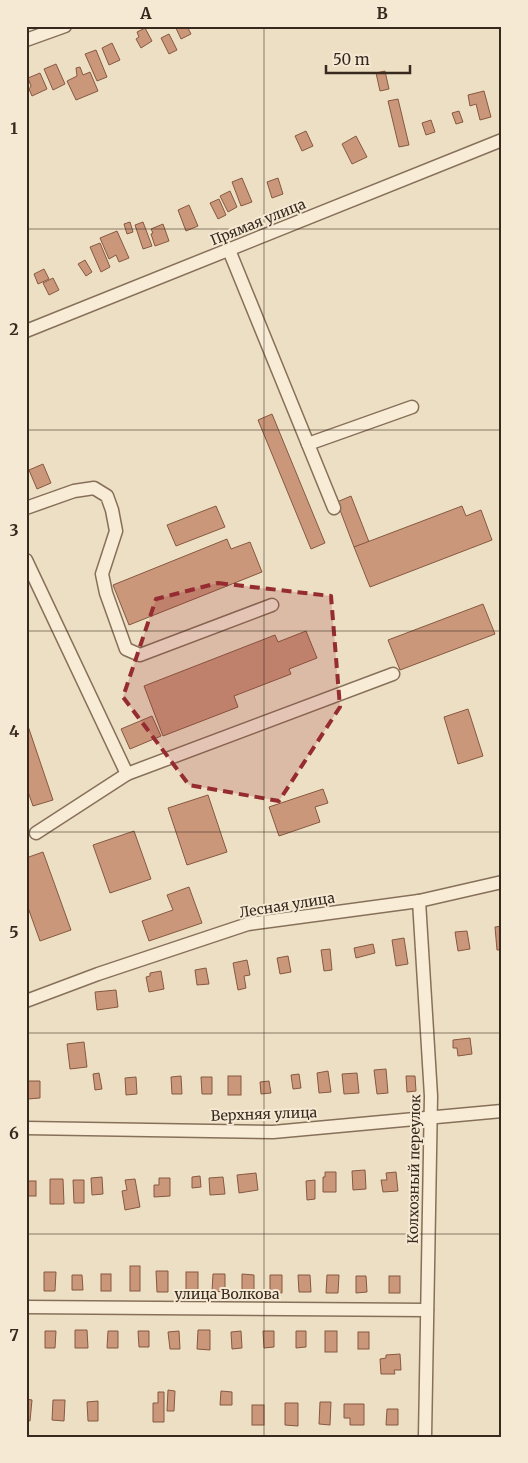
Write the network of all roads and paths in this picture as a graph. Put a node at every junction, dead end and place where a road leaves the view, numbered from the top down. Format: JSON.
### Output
{"nodes":[{"id":1,"x":65,"y":26,"type":"edge"},
{"id":2,"x":26,"y":40,"type":"edge"},
{"id":3,"x":502,"y":140,"type":"edge"},
{"id":4,"x":229,"y":250,"type":"junction"},
{"id":5,"x":26,"y":331,"type":"edge"},
{"id":6,"x":412,"y":407,"type":"dead end"},
{"id":7,"x":308,"y":444,"type":"junction"},
{"id":8,"x":26,"y":508,"type":"edge"},
{"id":9,"x":334,"y":508,"type":"dead end"},
{"id":10,"x":26,"y":560,"type":"edge"},
{"id":11,"x":272,"y":605,"type":"dead end"},
{"id":12,"x":393,"y":674,"type":"dead end"},
{"id":13,"x":127,"y":774,"type":"junction"},
{"id":14,"x":36,"y":833,"type":"dead end"},
{"id":15,"x":502,"y":882,"type":"edge"},
{"id":16,"x":419,"y":901,"type":"junction"},
{"id":17,"x":26,"y":1001,"type":"edge"},
{"id":18,"x":502,"y":1112,"type":"edge"},
{"id":19,"x":430,"y":1118,"type":"junction"},
{"id":20,"x":26,"y":1128,"type":"edge"},
{"id":21,"x":26,"y":1307,"type":"edge"},
{"id":22,"x":427,"y":1310,"type":"junction"},
{"id":23,"x":425,"y":1437,"type":"edge"}],
"edges":[{"from":1,"to":2,"type":"street"},
{"from":3,"to":4,"type":"street","name":"Прямая улица"},
{"from":4,"to":5,"type":"street","name":"Прямая улица"},
{"from":4,"to":7,"type":"street"},
{"from":6,"to":7,"type":"street"},
{"from":7,"to":9,"type":"street"},
{"from":8,"to":11,"type":"street"},
{"from":10,"to":13,"type":"street"},
{"from":12,"to":13,"type":"street"},
{"from":13,"to":14,"type":"street"},
{"from":15,"to":16,"type":"street","name":"Лесная улица"},
{"from":16,"to":17,"type":"street","name":"Лесная улица"},
{"from":16,"to":19,"type":"street","name":"Колхозный переулок"},
{"from":18,"to":19,"type":"street","name":"Верхняя улица"},
{"from":19,"to":20,"type":"street","name":"Верхняя улица"},
{"from":19,"to":22,"type":"street","name":"Колхозный переулок"},
{"from":21,"to":22,"type":"street","name":"улица Волкова"},
{"from":22,"to":23,"type":"street","name":"Колхозный переулок"}]}
